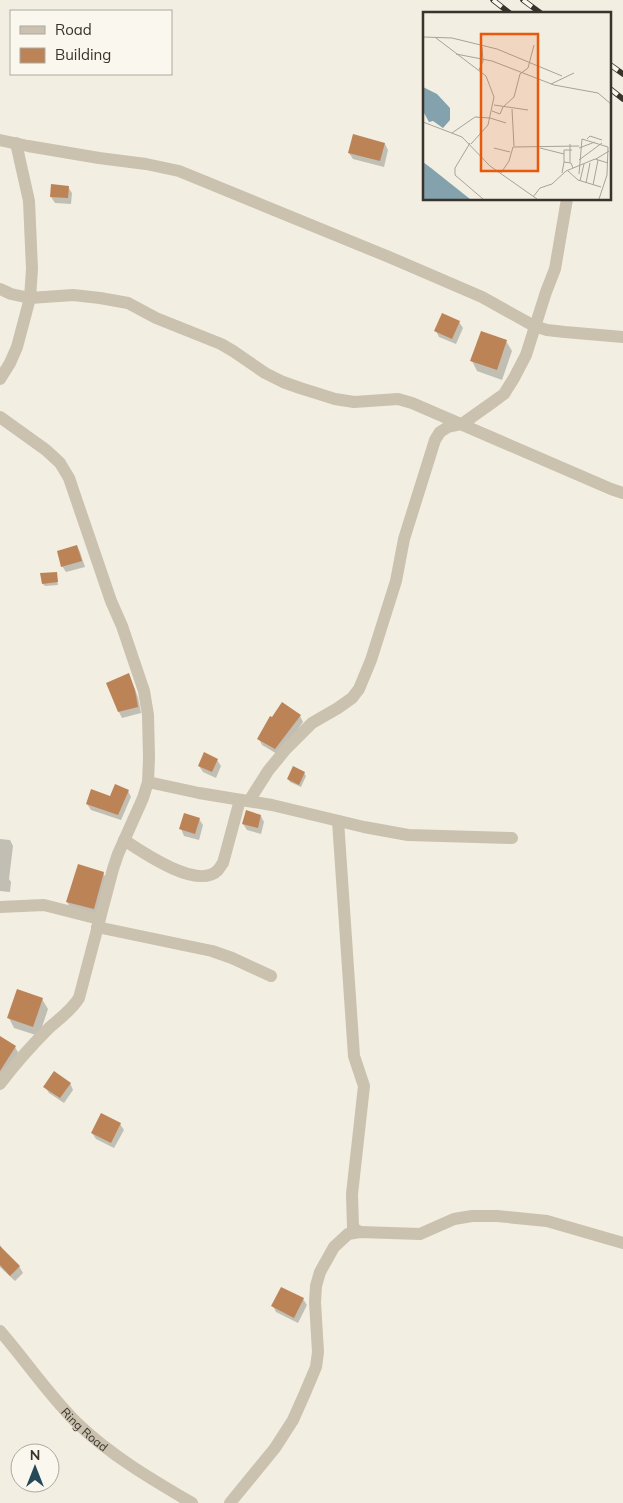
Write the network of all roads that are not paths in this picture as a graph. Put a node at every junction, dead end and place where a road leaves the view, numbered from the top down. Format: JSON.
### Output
{"nodes":[{"id":1,"x":0,"y":140,"type":"edge"},
{"id":2,"x":16,"y":144,"type":"junction"},
{"id":3,"x":566,"y":200,"type":"edge"},
{"id":4,"x":0,"y":289,"type":"edge"},
{"id":5,"x":30,"y":298,"type":"junction"},
{"id":6,"x":534,"y":326,"type":"junction"},
{"id":7,"x":623,"y":337,"type":"edge"},
{"id":8,"x":0,"y":379,"type":"edge"},
{"id":9,"x":0,"y":416,"type":"edge"},
{"id":10,"x":462,"y":424,"type":"junction"},
{"id":11,"x":623,"y":492,"type":"edge"},
{"id":12,"x":148,"y":782,"type":"junction"},
{"id":13,"x":244,"y":801,"type":"junction"},
{"id":14,"x":338,"y":821,"type":"junction"},
{"id":15,"x":512,"y":838,"type":"dead end"},
{"id":16,"x":124,"y":840,"type":"junction"},
{"id":17,"x":0,"y":907,"type":"edge"},
{"id":18,"x":98,"y":923,"type":"junction"},
{"id":19,"x":271,"y":976,"type":"dead end"},
{"id":20,"x":0,"y":1084,"type":"edge"},
{"id":21,"x":360,"y":1232,"type":"junction"},
{"id":22,"x":623,"y":1243,"type":"edge"},
{"id":23,"x":0,"y":1331,"type":"edge"},
{"id":24,"x":192,"y":1503,"type":"edge"},
{"id":25,"x":230,"y":1503,"type":"edge"}],
"edges":[{"from":1,"to":2,"type":"street"},
{"from":2,"to":5,"type":"street"},
{"from":2,"to":6,"type":"street"},
{"from":3,"to":6,"type":"street"},
{"from":4,"to":5,"type":"street"},
{"from":5,"to":8,"type":"street"},
{"from":5,"to":10,"type":"street"},
{"from":6,"to":7,"type":"street"},
{"from":6,"to":10,"type":"street"},
{"from":9,"to":12,"type":"street"},
{"from":10,"to":11,"type":"street"},
{"from":10,"to":13,"type":"street"},
{"from":12,"to":13,"type":"street"},
{"from":12,"to":16,"type":"street"},
{"from":13,"to":14,"type":"street"},
{"from":13,"to":16,"type":"street"},
{"from":14,"to":15,"type":"street"},
{"from":14,"to":21,"type":"street"},
{"from":16,"to":18,"type":"street"},
{"from":17,"to":18,"type":"street"},
{"from":18,"to":19,"type":"street"},
{"from":18,"to":20,"type":"street"},
{"from":21,"to":22,"type":"street"},
{"from":21,"to":25,"type":"street"},
{"from":23,"to":24,"type":"street","name":"Ring Road"}]}
